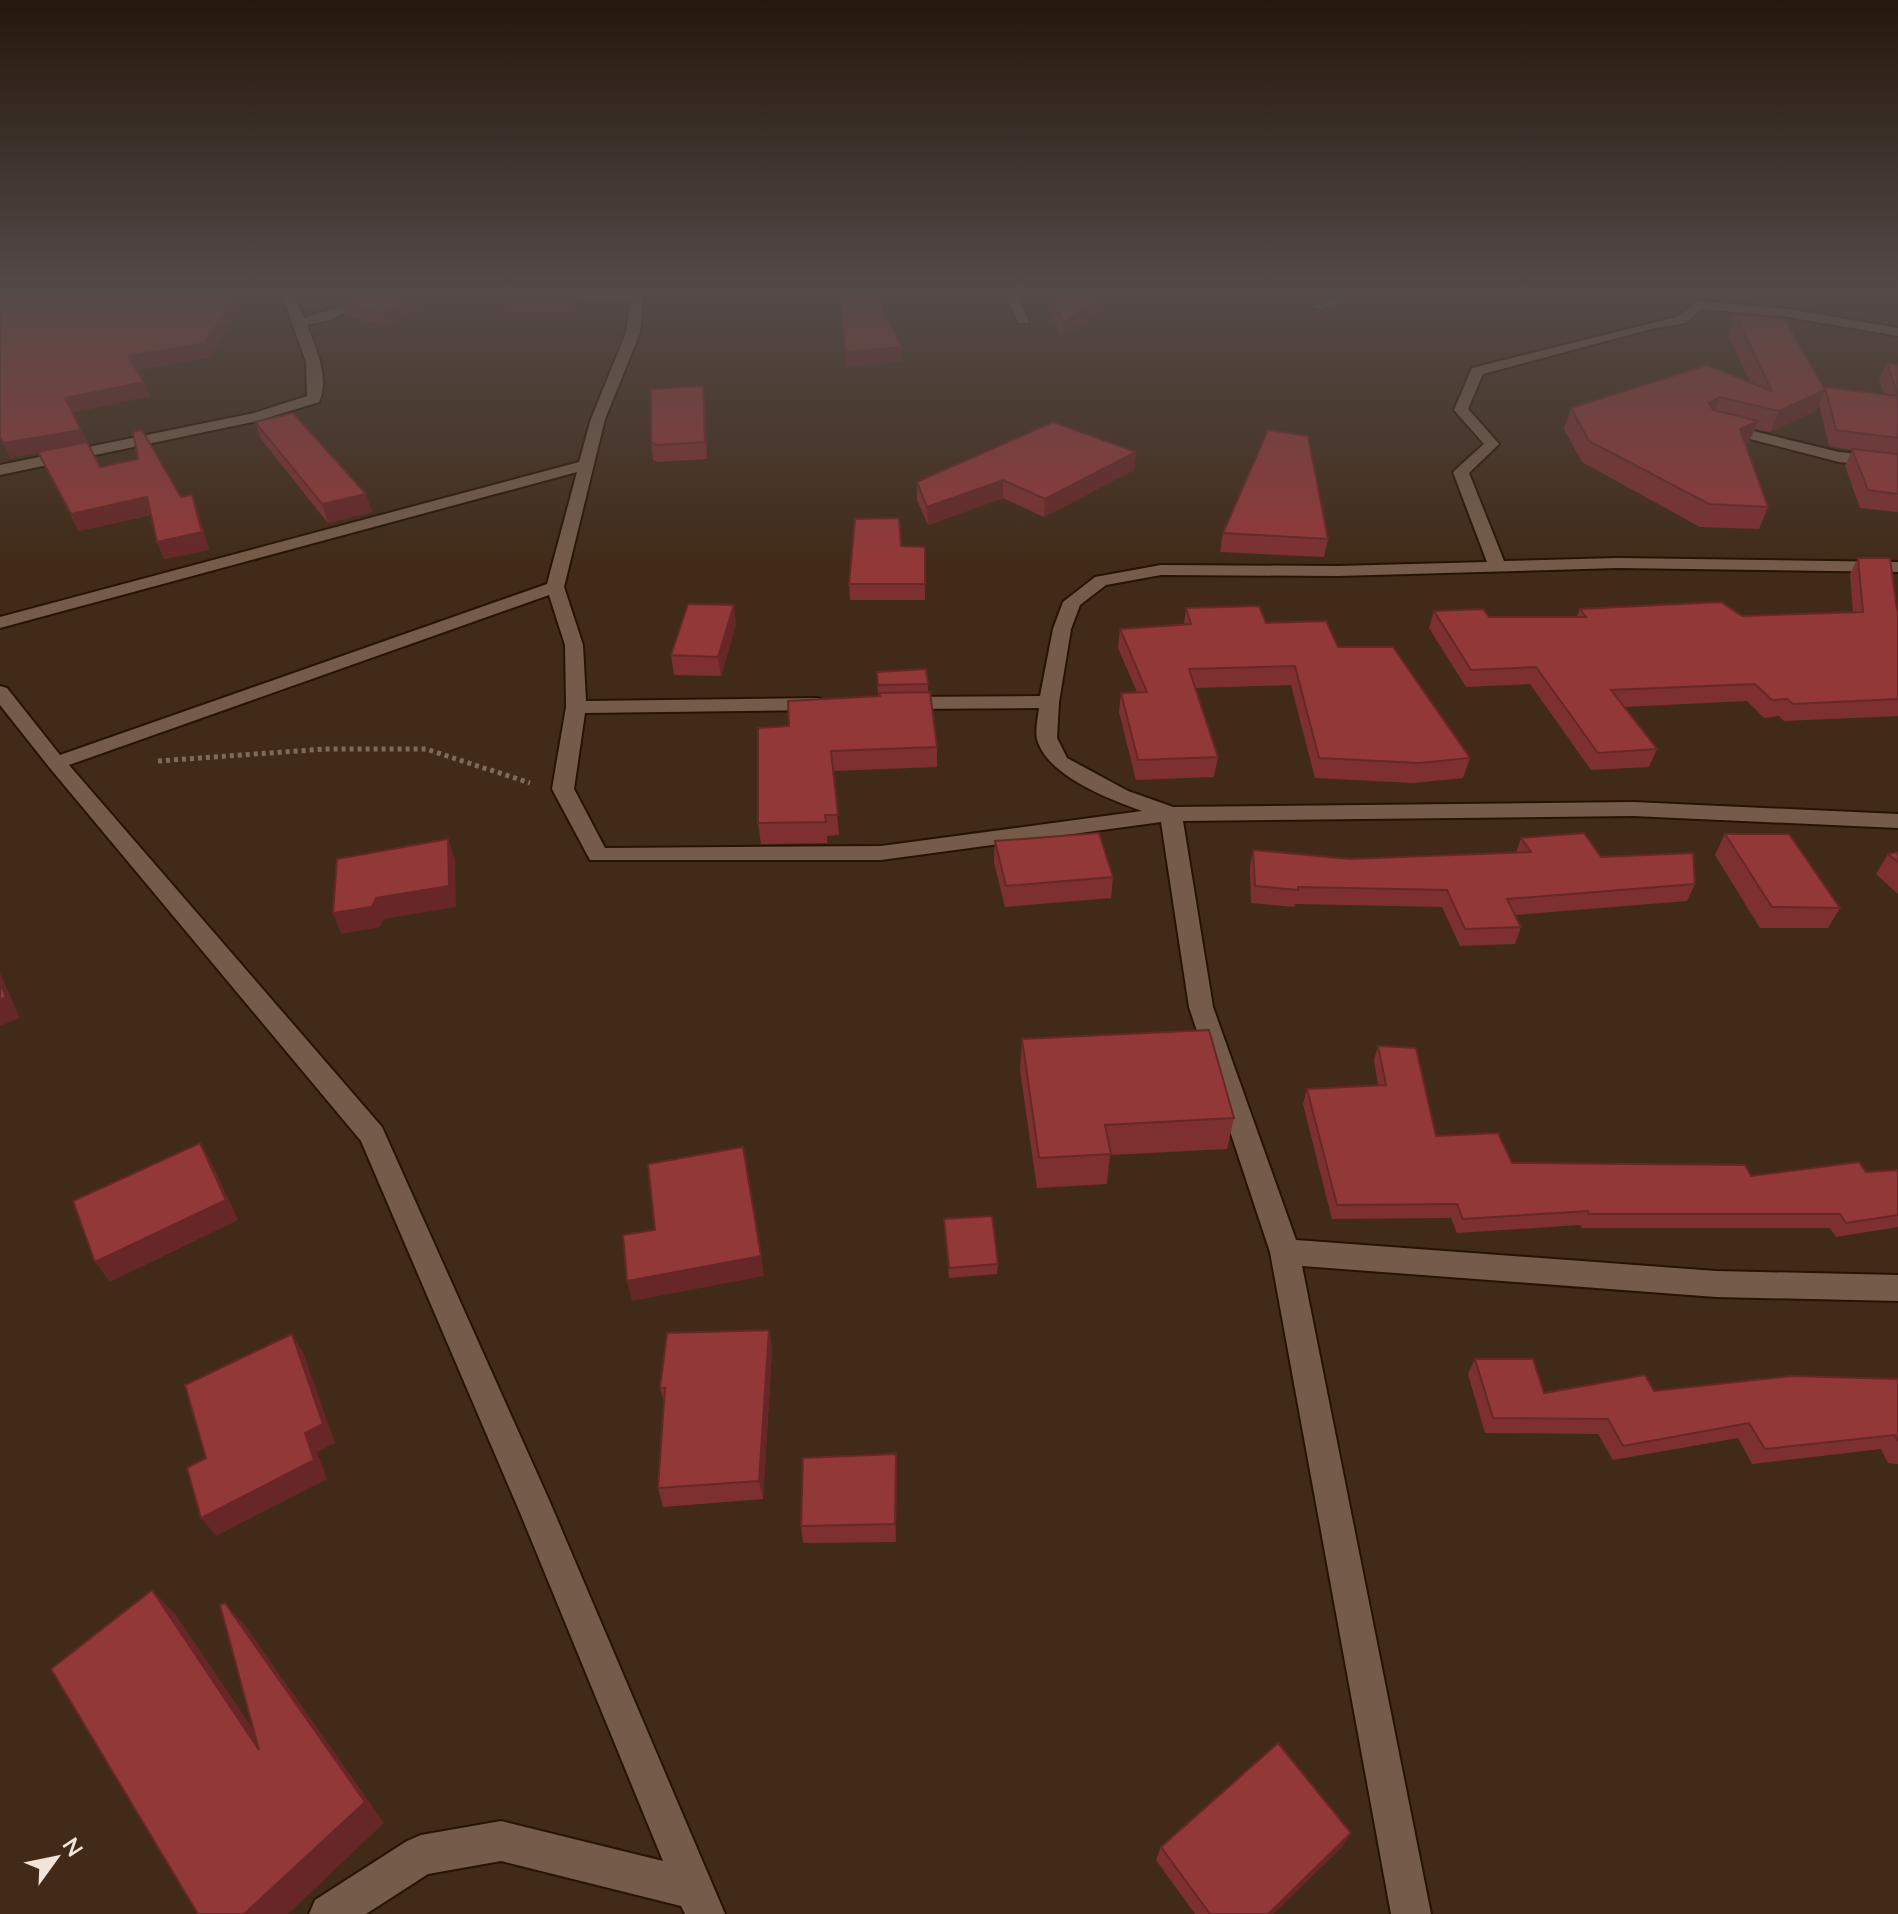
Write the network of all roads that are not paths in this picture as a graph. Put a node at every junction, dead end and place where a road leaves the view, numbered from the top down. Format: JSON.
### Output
{"nodes":[{"id":1,"x":316,"y":384,"type":"edge"},
{"id":2,"x":612,"y":384,"type":"edge"},
{"id":3,"x":1472,"y":384,"type":"edge"},
{"id":4,"x":1711,"y":425,"type":"edge"},
{"id":5,"x":1898,"y":463,"type":"edge"},
{"id":6,"x":588,"y":464,"type":"junction"},
{"id":7,"x":0,"y":470,"type":"edge"},
{"id":8,"x":1498,"y":567,"type":"junction"},
{"id":9,"x":1898,"y":567,"type":"edge"},
{"id":10,"x":555,"y":587,"type":"junction"},
{"id":11,"x":0,"y":623,"type":"edge"},
{"id":12,"x":0,"y":692,"type":"edge"},
{"id":13,"x":1049,"y":702,"type":"junction"},
{"id":14,"x":844,"y":704,"type":"edge"},
{"id":15,"x":876,"y":704,"type":"edge"},
{"id":16,"x":576,"y":707,"type":"junction"},
{"id":17,"x":56,"y":763,"type":"junction"},
{"id":18,"x":1171,"y":814,"type":"junction"},
{"id":19,"x":1898,"y":821,"type":"edge"},
{"id":20,"x":1285,"y":1252,"type":"junction"},
{"id":21,"x":1898,"y":1288,"type":"edge"},
{"id":22,"x":700,"y":1902,"type":"edge"},
{"id":23,"x":329,"y":1914,"type":"edge"},
{"id":24,"x":1411,"y":1914,"type":"edge"}],
"edges":[{"from":1,"to":7,"type":"street"},
{"from":2,"to":6,"type":"street"},
{"from":3,"to":8,"type":"street"},
{"from":4,"to":5,"type":"street"},
{"from":6,"to":10,"type":"street"},
{"from":6,"to":11,"type":"street"},
{"from":8,"to":9,"type":"street"},
{"from":8,"to":13,"type":"street"},
{"from":10,"to":16,"type":"street"},
{"from":10,"to":17,"type":"street"},
{"from":12,"to":17,"type":"street"},
{"from":13,"to":15,"type":"street"},
{"from":13,"to":18,"type":"street"},
{"from":14,"to":16,"type":"street"},
{"from":16,"to":18,"type":"street"},
{"from":17,"to":22,"type":"street"},
{"from":18,"to":19,"type":"street"},
{"from":18,"to":20,"type":"street"},
{"from":20,"to":21,"type":"street"},
{"from":20,"to":24,"type":"street"},
{"from":22,"to":23,"type":"street"}]}
